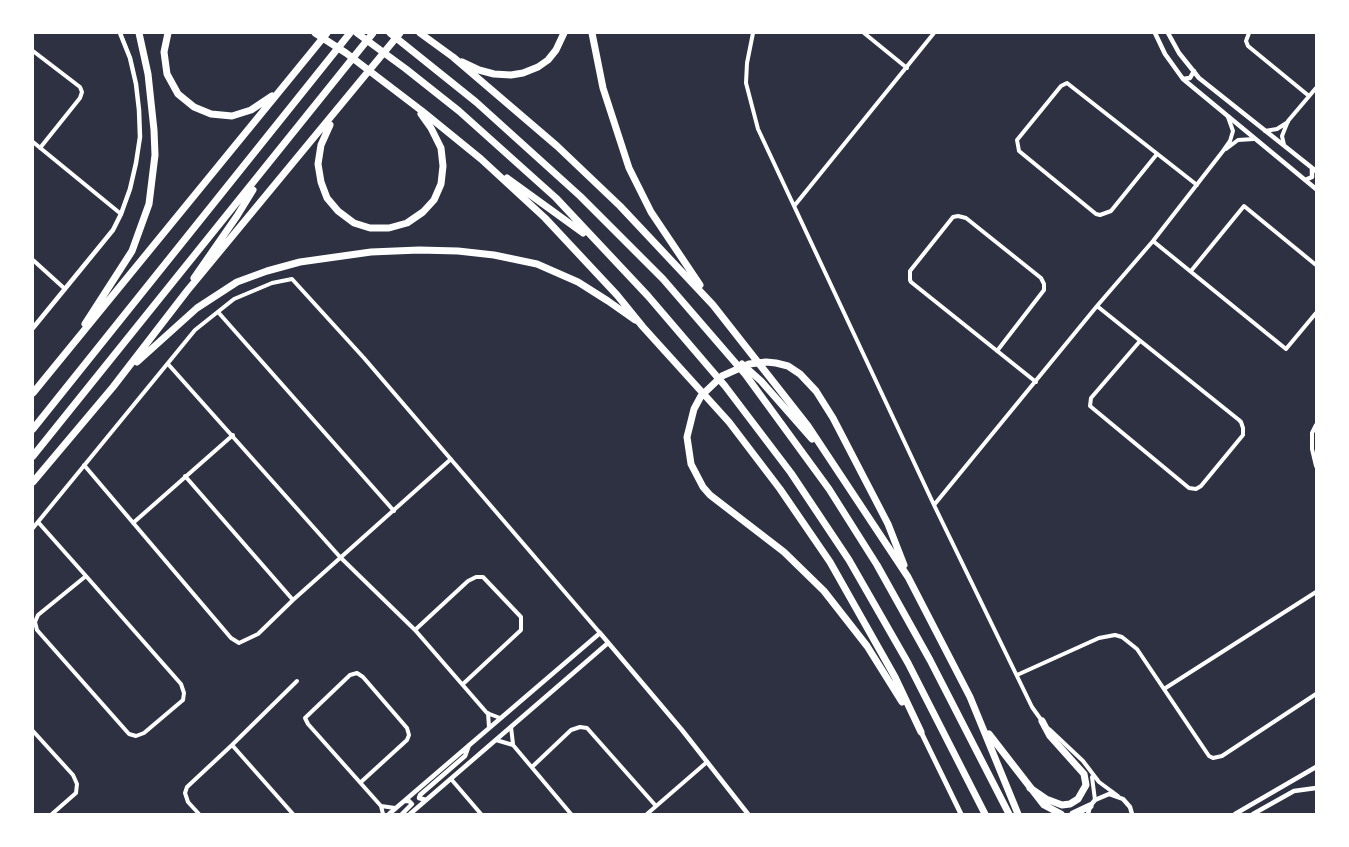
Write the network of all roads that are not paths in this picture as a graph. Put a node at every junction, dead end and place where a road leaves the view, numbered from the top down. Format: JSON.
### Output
{"nodes":[{"id":1,"x":120,"y":33,"type":"edge"},
{"id":2,"x":139,"y":33,"type":"edge"},
{"id":3,"x":168,"y":33,"type":"edge"},
{"id":4,"x":315,"y":33,"type":"edge"},
{"id":5,"x":327,"y":33,"type":"edge"},
{"id":6,"x":350,"y":33,"type":"edge"},
{"id":7,"x":357,"y":33,"type":"edge"},
{"id":8,"x":373,"y":33,"type":"edge"},
{"id":9,"x":390,"y":33,"type":"edge"},
{"id":10,"x":400,"y":33,"type":"edge"},
{"id":11,"x":420,"y":33,"type":"edge"},
{"id":12,"x":564,"y":33,"type":"edge"},
{"id":13,"x":592,"y":33,"type":"edge"},
{"id":14,"x":753,"y":33,"type":"edge"},
{"id":15,"x":864,"y":33,"type":"edge"},
{"id":16,"x":934,"y":33,"type":"edge"},
{"id":17,"x":1155,"y":33,"type":"edge"},
{"id":18,"x":1168,"y":33,"type":"edge"},
{"id":19,"x":1250,"y":33,"type":"edge"},
{"id":20,"x":33,"y":51,"type":"edge"},
{"id":21,"x":453,"y":57,"type":"junction"},
{"id":22,"x":907,"y":68,"type":"junction"},
{"id":23,"x":1194,"y":71,"type":"junction"},
{"id":24,"x":1183,"y":79,"type":"junction"},
{"id":25,"x":1206,"y":83,"type":"junction"},
{"id":26,"x":284,"y":87,"type":"junction"},
{"id":27,"x":1316,"y":88,"type":"edge"},
{"id":28,"x":1199,"y":94,"type":"junction"},
{"id":29,"x":1309,"y":96,"type":"junction"},
{"id":30,"x":414,"y":104,"type":"junction"},
{"id":31,"x":334,"y":115,"type":"junction"},
{"id":32,"x":1228,"y":117,"type":"junction"},
{"id":33,"x":1288,"y":121,"type":"junction"},
{"id":34,"x":1265,"y":131,"type":"junction"},
{"id":35,"x":1254,"y":139,"type":"junction"},
{"id":36,"x":33,"y":142,"type":"edge"},
{"id":37,"x":1284,"y":146,"type":"junction"},
{"id":38,"x":40,"y":148,"type":"junction"},
{"id":39,"x":1223,"y":151,"type":"junction"},
{"id":40,"x":1157,"y":154,"type":"junction"},
{"id":41,"x":481,"y":159,"type":"junction"},
{"id":42,"x":264,"y":169,"type":"junction"},
{"id":43,"x":1314,"y":170,"type":"edge"},
{"id":44,"x":1305,"y":180,"type":"junction"},
{"id":45,"x":1197,"y":185,"type":"junction"},
{"id":46,"x":1316,"y":189,"type":"edge"},
{"id":47,"x":795,"y":205,"type":"junction"},
{"id":48,"x":121,"y":214,"type":"junction"},
{"id":49,"x":1153,"y":241,"type":"junction"},
{"id":50,"x":599,"y":244,"type":"junction"},
{"id":51,"x":33,"y":260,"type":"edge"},
{"id":52,"x":1316,"y":265,"type":"edge"},
{"id":53,"x":1191,"y":271,"type":"junction"},
{"id":54,"x":65,"y":289,"type":"junction"},
{"id":55,"x":187,"y":291,"type":"junction"},
{"id":56,"x":713,"y":305,"type":"junction"},
{"id":57,"x":1097,"y":306,"type":"junction"},
{"id":58,"x":218,"y":312,"type":"junction"},
{"id":59,"x":1316,"y":313,"type":"edge"},
{"id":60,"x":643,"y":327,"type":"junction"},
{"id":61,"x":33,"y":328,"type":"edge"},
{"id":62,"x":1140,"y":340,"type":"junction"},
{"id":63,"x":719,"y":342,"type":"junction"},
{"id":64,"x":997,"y":351,"type":"junction"},
{"id":65,"x":64,"y":354,"type":"junction"},
{"id":66,"x":168,"y":364,"type":"junction"},
{"id":67,"x":124,"y":374,"type":"junction"},
{"id":68,"x":1036,"y":382,"type":"junction"},
{"id":69,"x":33,"y":393,"type":"edge"},
{"id":70,"x":1316,"y":425,"type":"edge"},
{"id":71,"x":33,"y":429,"type":"edge"},
{"id":72,"x":233,"y":435,"type":"junction"},
{"id":73,"x":825,"y":454,"type":"junction"},
{"id":74,"x":33,"y":456,"type":"edge"},
{"id":75,"x":451,"y":459,"type":"junction"},
{"id":76,"x":84,"y":465,"type":"junction"},
{"id":77,"x":1316,"y":466,"type":"edge"},
{"id":78,"x":185,"y":476,"type":"junction"},
{"id":79,"x":33,"y":482,"type":"edge"},
{"id":80,"x":934,"y":505,"type":"junction"},
{"id":81,"x":394,"y":511,"type":"junction"},
{"id":82,"x":38,"y":522,"type":"junction"},
{"id":83,"x":133,"y":524,"type":"junction"},
{"id":84,"x":33,"y":528,"type":"edge"},
{"id":85,"x":340,"y":557,"type":"junction"},
{"id":86,"x":86,"y":576,"type":"junction"},
{"id":87,"x":908,"y":577,"type":"junction"},
{"id":88,"x":1316,"y":592,"type":"edge"},
{"id":89,"x":293,"y":600,"type":"junction"},
{"id":90,"x":415,"y":630,"type":"junction"},
{"id":91,"x":600,"y":633,"type":"junction"},
{"id":92,"x":608,"y":643,"type":"junction"},
{"id":93,"x":1017,"y":675,"type":"junction"},
{"id":94,"x":297,"y":681,"type":"dead end"},
{"id":95,"x":463,"y":684,"type":"junction"},
{"id":96,"x":1164,"y":689,"type":"junction"},
{"id":97,"x":1316,"y":694,"type":"edge"},
{"id":98,"x":487,"y":713,"type":"junction"},
{"id":99,"x":500,"y":718,"type":"junction"},
{"id":100,"x":1042,"y":721,"type":"junction"},
{"id":101,"x":982,"y":725,"type":"junction"},
{"id":102,"x":489,"y":727,"type":"junction"},
{"id":103,"x":511,"y":727,"type":"junction"},
{"id":104,"x":33,"y":731,"type":"edge"},
{"id":105,"x":921,"y":732,"type":"junction"},
{"id":106,"x":496,"y":740,"type":"junction"},
{"id":107,"x":470,"y":743,"type":"junction"},
{"id":108,"x":513,"y":745,"type":"junction"},
{"id":109,"x":232,"y":746,"type":"junction"},
{"id":110,"x":707,"y":762,"type":"junction"},
{"id":111,"x":1316,"y":766,"type":"edge"},
{"id":112,"x":532,"y":767,"type":"junction"},
{"id":113,"x":1091,"y":773,"type":"junction"},
{"id":114,"x":451,"y":779,"type":"junction"},
{"id":115,"x":361,"y":782,"type":"junction"},
{"id":116,"x":1030,"y":788,"type":"junction"},
{"id":117,"x":1316,"y":788,"type":"edge"},
{"id":118,"x":1119,"y":796,"type":"junction"},
{"id":119,"x":1095,"y":800,"type":"junction"},
{"id":120,"x":405,"y":801,"type":"junction"},
{"id":121,"x":426,"y":801,"type":"junction"},
{"id":122,"x":381,"y":806,"type":"junction"},
{"id":123,"x":656,"y":807,"type":"junction"},
{"id":124,"x":1130,"y":807,"type":"junction"},
{"id":125,"x":396,"y":808,"type":"junction"},
{"id":126,"x":1089,"y":810,"type":"edge"},
{"id":127,"x":478,"y":813,"type":"edge"},
{"id":128,"x":52,"y":814,"type":"edge"},
{"id":129,"x":199,"y":814,"type":"edge"},
{"id":130,"x":293,"y":814,"type":"edge"},
{"id":131,"x":383,"y":814,"type":"edge"},
{"id":132,"x":390,"y":814,"type":"edge"},
{"id":133,"x":402,"y":814,"type":"edge"},
{"id":134,"x":410,"y":814,"type":"edge"},
{"id":135,"x":571,"y":814,"type":"edge"},
{"id":136,"x":647,"y":814,"type":"edge"},
{"id":137,"x":748,"y":814,"type":"edge"},
{"id":138,"x":961,"y":814,"type":"edge"},
{"id":139,"x":985,"y":814,"type":"edge"},
{"id":140,"x":1009,"y":814,"type":"edge"},
{"id":141,"x":1018,"y":814,"type":"edge"},
{"id":142,"x":1060,"y":814,"type":"edge"},
{"id":143,"x":1073,"y":814,"type":"edge"},
{"id":144,"x":1132,"y":814,"type":"edge"},
{"id":145,"x":1139,"y":814,"type":"edge"},
{"id":146,"x":1235,"y":814,"type":"edge"},
{"id":147,"x":1253,"y":814,"type":"edge"}],
"edges":[{"from":1,"to":48,"type":"street"},
{"from":2,"to":65,"type":"highway"},
{"from":3,"to":26,"type":"highway"},
{"from":4,"to":30,"type":"highway"},
{"from":5,"to":26,"type":"highway"},
{"from":6,"to":71,"type":"highway"},
{"from":7,"to":50,"type":"highway"},
{"from":8,"to":42,"type":"highway"},
{"from":9,"to":63,"type":"highway"},
{"from":10,"to":31,"type":"highway"},
{"from":11,"to":21,"type":"highway"},
{"from":12,"to":21,"type":"highway"},
{"from":13,"to":56,"type":"highway"},
{"from":14,"to":47,"type":"street"},
{"from":15,"to":22,"type":"street"},
{"from":16,"to":22,"type":"street"},
{"from":17,"to":24,"type":"street"},
{"from":18,"to":23,"type":"street"},
{"from":19,"to":29,"type":"street"},
{"from":20,"to":38,"type":"street"},
{"from":21,"to":56,"type":"highway"},
{"from":22,"to":47,"type":"street"},
{"from":23,"to":24,"type":"street"},
{"from":23,"to":25,"type":"street"},
{"from":24,"to":28,"type":"street"},
{"from":25,"to":28,"type":"street"},
{"from":25,"to":34,"type":"street"},
{"from":26,"to":65,"type":"highway"},
{"from":27,"to":29,"type":"street"},
{"from":28,"to":32,"type":"street"},
{"from":29,"to":33,"type":"street"},
{"from":30,"to":31,"type":"highway"},
{"from":30,"to":41,"type":"highway"},
{"from":31,"to":55,"type":"highway"},
{"from":32,"to":35,"type":"street"},
{"from":32,"to":39,"type":"street"},
{"from":33,"to":34,"type":"street"},
{"from":33,"to":37,"type":"street"},
{"from":34,"to":37,"type":"street"},
{"from":35,"to":39,"type":"street"},
{"from":35,"to":44,"type":"street"},
{"from":36,"to":38,"type":"street"},
{"from":37,"to":43,"type":"street"},
{"from":38,"to":48,"type":"street"},
{"from":39,"to":45,"type":"street"},
{"from":40,"to":40,"type":"street"},
{"from":40,"to":45,"type":"street"},
{"from":41,"to":50,"type":"highway"},
{"from":41,"to":60,"type":"highway"},
{"from":42,"to":55,"type":"highway"},
{"from":42,"to":74,"type":"highway"},
{"from":43,"to":44,"type":"street"},
{"from":44,"to":46,"type":"street"},
{"from":45,"to":49,"type":"street"},
{"from":47,"to":80,"type":"street"},
{"from":48,"to":54,"type":"street"},
{"from":49,"to":53,"type":"street"},
{"from":49,"to":57,"type":"street"},
{"from":50,"to":139,"type":"highway"},
{"from":51,"to":54,"type":"street"},
{"from":52,"to":53,"type":"street"},
{"from":53,"to":59,"type":"street"},
{"from":54,"to":61,"type":"street"},
{"from":55,"to":67,"type":"highway"},
{"from":56,"to":73,"type":"highway"},
{"from":57,"to":62,"type":"street"},
{"from":57,"to":68,"type":"street"},
{"from":58,"to":66,"type":"street"},
{"from":58,"to":75,"type":"street"},
{"from":58,"to":81,"type":"street"},
{"from":60,"to":67,"type":"highway"},
{"from":60,"to":105,"type":"highway"},
{"from":62,"to":62,"type":"street"},
{"from":63,"to":73,"type":"highway"},
{"from":63,"to":140,"type":"highway"},
{"from":64,"to":64,"type":"street"},
{"from":64,"to":68,"type":"street"},
{"from":65,"to":69,"type":"highway"},
{"from":66,"to":72,"type":"street"},
{"from":66,"to":76,"type":"street"},
{"from":67,"to":79,"type":"highway"},
{"from":68,"to":80,"type":"street"},
{"from":70,"to":77,"type":"street"},
{"from":72,"to":78,"type":"street"},
{"from":72,"to":85,"type":"street"},
{"from":73,"to":87,"type":"highway"},
{"from":75,"to":81,"type":"street"},
{"from":75,"to":91,"type":"street"},
{"from":76,"to":82,"type":"street"},
{"from":76,"to":83,"type":"street"},
{"from":78,"to":83,"type":"street"},
{"from":78,"to":89,"type":"street"},
{"from":80,"to":93,"type":"street"},
{"from":81,"to":85,"type":"street"},
{"from":82,"to":84,"type":"street"},
{"from":82,"to":86,"type":"street"},
{"from":83,"to":89,"type":"street"},
{"from":85,"to":89,"type":"street"},
{"from":85,"to":90,"type":"street"},
{"from":86,"to":86,"type":"street"},
{"from":87,"to":101,"type":"highway"},
{"from":87,"to":105,"type":"highway"},
{"from":88,"to":96,"type":"street"},
{"from":90,"to":95,"type":"street"},
{"from":90,"to":95,"type":"street"},
{"from":91,"to":92,"type":"street"},
{"from":91,"to":99,"type":"street"},
{"from":92,"to":103,"type":"street"},
{"from":92,"to":110,"type":"street"},
{"from":93,"to":96,"type":"street"},
{"from":93,"to":100,"type":"street"},
{"from":94,"to":109,"type":"street"},
{"from":95,"to":98,"type":"street"},
{"from":96,"to":97,"type":"street"},
{"from":98,"to":99,"type":"street"},
{"from":98,"to":102,"type":"street"},
{"from":99,"to":102,"type":"street"},
{"from":100,"to":113,"type":"street"},
{"from":100,"to":116,"type":"highway"},
{"from":101,"to":116,"type":"highway"},
{"from":101,"to":141,"type":"highway"},
{"from":102,"to":107,"type":"street"},
{"from":103,"to":106,"type":"street"},
{"from":103,"to":108,"type":"street"},
{"from":104,"to":128,"type":"street"},
{"from":105,"to":138,"type":"main road"},
{"from":106,"to":108,"type":"street"},
{"from":106,"to":114,"type":"street"},
{"from":107,"to":120,"type":"street"},
{"from":107,"to":121,"type":"street"},
{"from":108,"to":112,"type":"street"},
{"from":109,"to":129,"type":"street"},
{"from":109,"to":130,"type":"street"},
{"from":110,"to":123,"type":"street"},
{"from":110,"to":137,"type":"street"},
{"from":111,"to":146,"type":"street"},
{"from":112,"to":123,"type":"street"},
{"from":112,"to":135,"type":"street"},
{"from":113,"to":118,"type":"street"},
{"from":113,"to":119,"type":"street"},
{"from":114,"to":121,"type":"street"},
{"from":114,"to":127,"type":"street"},
{"from":115,"to":115,"type":"street"},
{"from":115,"to":122,"type":"street"},
{"from":116,"to":142,"type":"highway"},
{"from":117,"to":147,"type":"street"},
{"from":118,"to":119,"type":"street"},
{"from":118,"to":124,"type":"street"},
{"from":119,"to":126,"type":"street"},
{"from":120,"to":125,"type":"street"},
{"from":120,"to":133,"type":"street"},
{"from":121,"to":134,"type":"street"},
{"from":122,"to":125,"type":"street"},
{"from":122,"to":131,"type":"street"},
{"from":123,"to":136,"type":"street"},
{"from":124,"to":144,"type":"street"},
{"from":124,"to":145,"type":"street"},
{"from":125,"to":132,"type":"street"},
{"from":126,"to":143,"type":"highway"}]}
